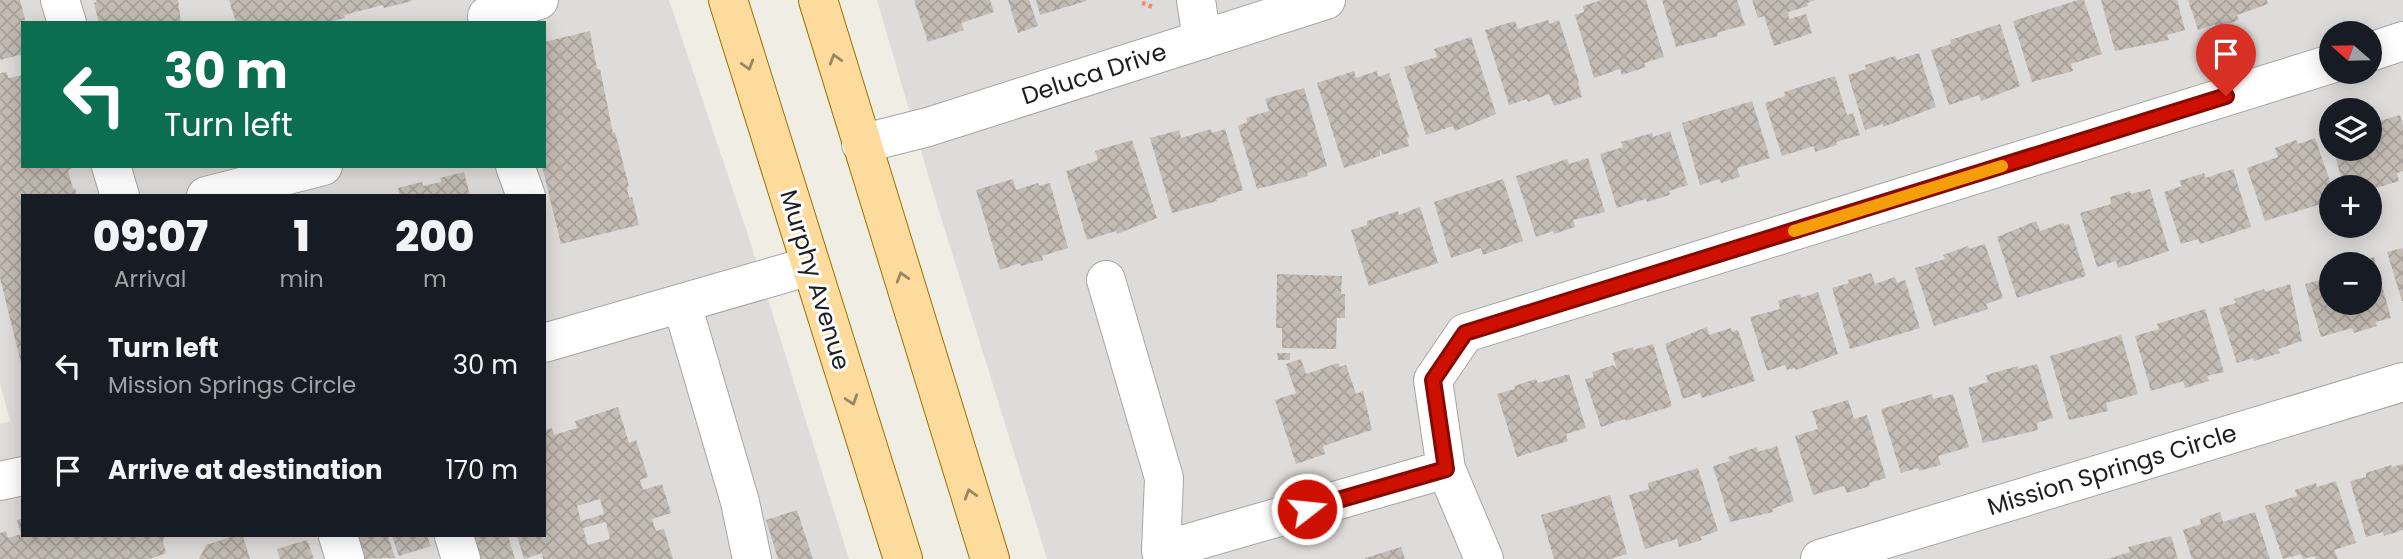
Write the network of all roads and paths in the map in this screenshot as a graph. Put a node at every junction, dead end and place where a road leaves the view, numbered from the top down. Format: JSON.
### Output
{"nodes":[{"id":1,"x":60,"y":0,"type":"edge"},
{"id":2,"x":539,"y":0,"type":"edge"},
{"id":3,"x":729,"y":0,"type":"edge"},
{"id":4,"x":818,"y":0,"type":"edge"},
{"id":5,"x":1196,"y":0,"type":"edge"},
{"id":6,"x":1326,"y":0,"type":"edge"},
{"id":7,"x":1142,"y":3,"type":"dead end"},
{"id":8,"x":1153,"y":7,"type":"dead end"},
{"id":9,"x":487,"y":19,"type":"edge"},
{"id":10,"x":66,"y":21,"type":"edge"},
{"id":11,"x":1202,"y":40,"type":"junction"},
{"id":12,"x":2403,"y":41,"type":"edge"},
{"id":13,"x":2382,"y":48,"type":"edge"},
{"id":14,"x":2319,"y":68,"type":"edge"},
{"id":15,"x":861,"y":144,"type":"junction"},
{"id":16,"x":112,"y":168,"type":"edge"},
{"id":17,"x":315,"y":168,"type":"edge"},
{"id":18,"x":516,"y":168,"type":"edge"},
{"id":19,"x":119,"y":194,"type":"edge"},
{"id":20,"x":214,"y":194,"type":"edge"},
{"id":21,"x":525,"y":194,"type":"edge"},
{"id":22,"x":810,"y":267,"type":"junction"},
{"id":23,"x":1106,"y":280,"type":"dead end"},
{"id":24,"x":682,"y":304,"type":"junction"},
{"id":25,"x":546,"y":342,"type":"edge"},
{"id":26,"x":2403,"y":382,"type":"edge"},
{"id":27,"x":1446,"y":469,"type":"junction"},
{"id":28,"x":21,"y":476,"type":"edge"},
{"id":29,"x":0,"y":481,"type":"edge"},
{"id":30,"x":338,"y":537,"type":"edge"},
{"id":31,"x":454,"y":537,"type":"edge"},
{"id":32,"x":345,"y":559,"type":"edge"},
{"id":33,"x":461,"y":559,"type":"edge"},
{"id":34,"x":752,"y":559,"type":"edge"},
{"id":35,"x":903,"y":559,"type":"edge"},
{"id":36,"x":990,"y":559,"type":"edge"},
{"id":37,"x":1485,"y":559,"type":"edge"},
{"id":38,"x":1820,"y":559,"type":"edge"}],
"edges":[{"from":1,"to":10,"type":"street"},
{"from":2,"to":9,"type":"street"},
{"from":3,"to":22,"type":"main road","name":"Murphy Avenue","one_way":true},
{"from":15,"to":4,"type":"main road","one_way":true},
{"from":5,"to":11,"type":"street"},
{"from":6,"to":11,"type":"street","name":"Deluca Drive"},
{"from":7,"to":8,"type":"path"},
{"from":11,"to":15,"type":"street","name":"Deluca Drive"},
{"from":12,"to":13,"type":"street"},
{"from":14,"to":27,"type":"street"},
{"from":36,"to":15,"type":"main road","one_way":true},
{"from":16,"to":19,"type":"street"},
{"from":17,"to":20,"type":"street"},
{"from":18,"to":21,"type":"street"},
{"from":22,"to":24,"type":"street"},
{"from":22,"to":35,"type":"main road","name":"Murphy Avenue","one_way":true},
{"from":23,"to":27,"type":"street"},
{"from":24,"to":25,"type":"street"},
{"from":24,"to":34,"type":"street"},
{"from":26,"to":38,"type":"street","name":"Mission Springs Circle"},
{"from":27,"to":37,"type":"street"},
{"from":28,"to":29,"type":"street"},
{"from":30,"to":32,"type":"street"},
{"from":31,"to":33,"type":"street"}]}
